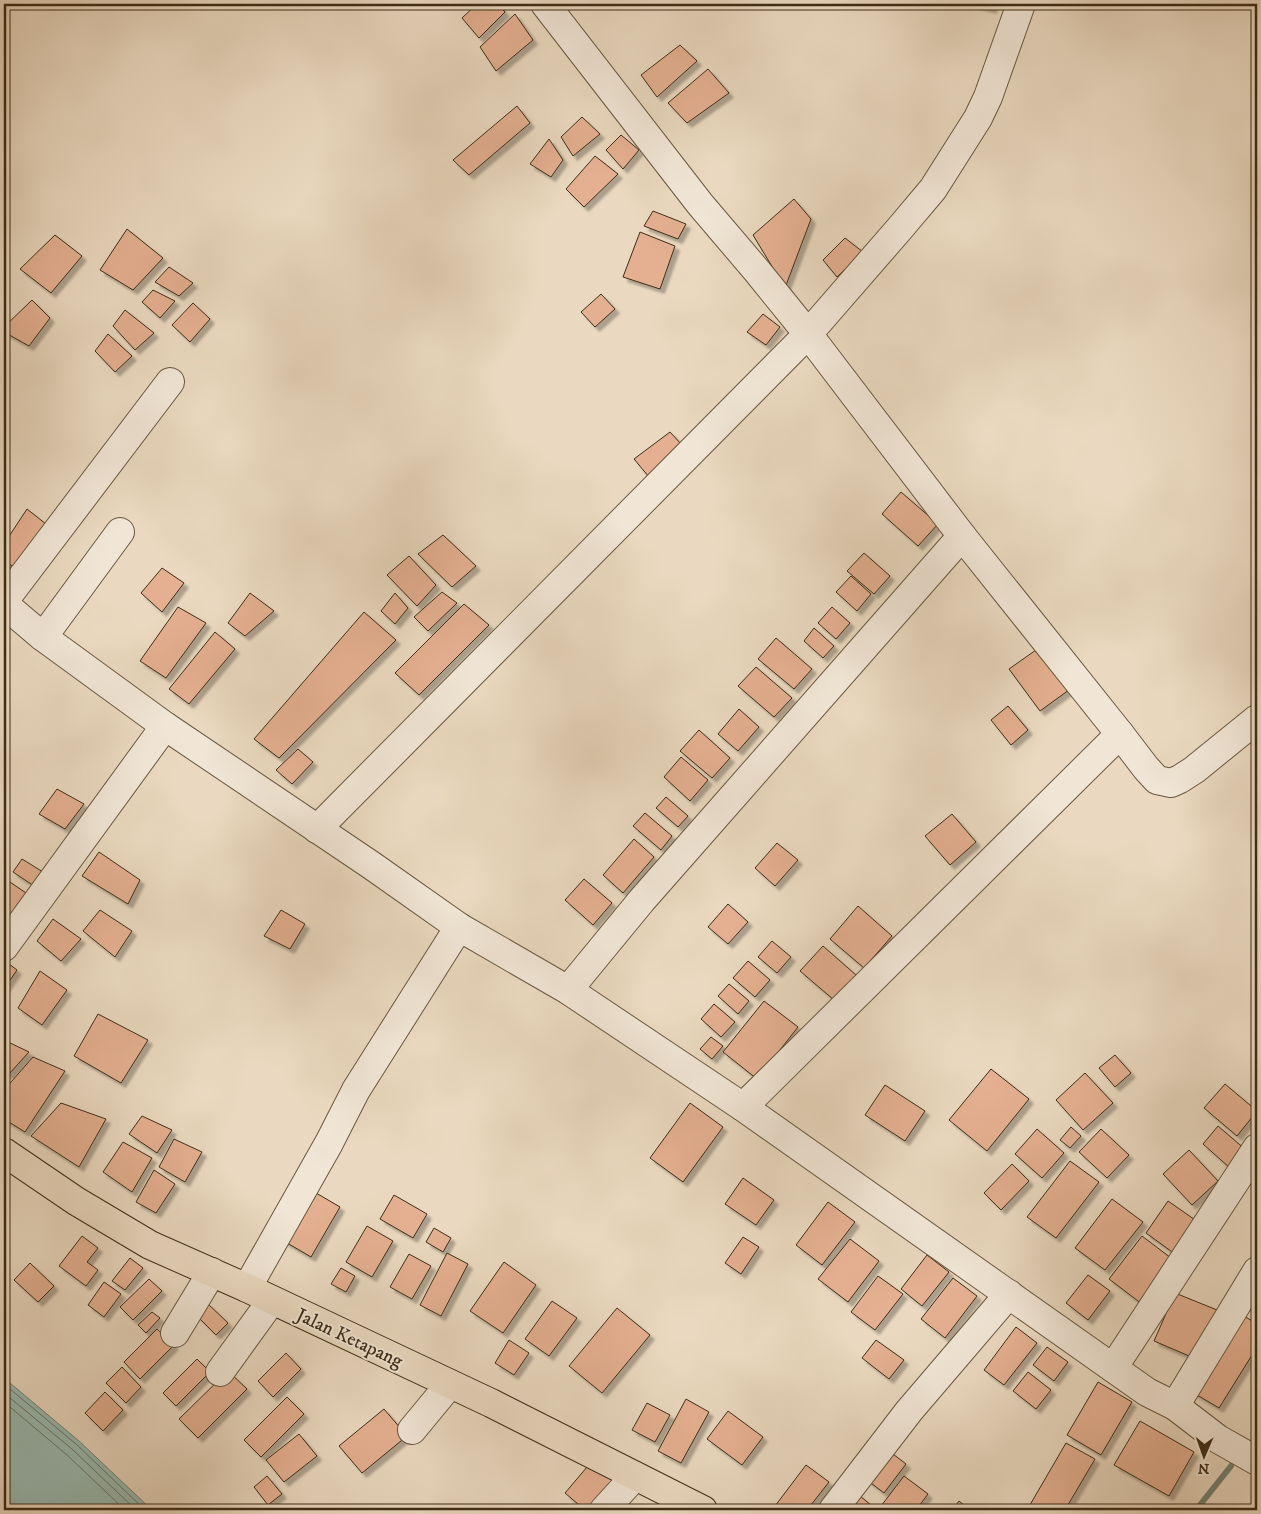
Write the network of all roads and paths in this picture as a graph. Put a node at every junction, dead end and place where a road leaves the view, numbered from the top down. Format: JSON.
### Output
{"nodes":[{"id":1,"x":545,"y":4,"type":"edge"},
{"id":2,"x":1022,"y":4,"type":"edge"},
{"id":3,"x":808,"y":334,"type":"junction"},
{"id":4,"x":170,"y":382,"type":"dead end"},
{"id":5,"x":120,"y":532,"type":"dead end"},
{"id":6,"x":962,"y":536,"type":"junction"},
{"id":7,"x":4,"y":603,"type":"edge"},
{"id":8,"x":43,"y":637,"type":"junction"},
{"id":9,"x":1257,"y":720,"type":"edge"},
{"id":10,"x":165,"y":726,"type":"junction"},
{"id":11,"x":1120,"y":734,"type":"junction"},
{"id":12,"x":317,"y":829,"type":"junction"},
{"id":13,"x":459,"y":927,"type":"junction"},
{"id":14,"x":4,"y":947,"type":"edge"},
{"id":15,"x":568,"y":990,"type":"junction"},
{"id":16,"x":743,"y":1107,"type":"junction"},
{"id":17,"x":1257,"y":1148,"type":"edge"},
{"id":18,"x":4,"y":1152,"type":"edge"},
{"id":19,"x":212,"y":1272,"type":"junction"},
{"id":20,"x":1257,"y":1272,"type":"edge"},
{"id":21,"x":247,"y":1288,"type":"junction"},
{"id":22,"x":1009,"y":1294,"type":"junction"},
{"id":23,"x":272,"y":1300,"type":"junction"},
{"id":24,"x":174,"y":1333,"type":"dead end"},
{"id":25,"x":1113,"y":1368,"type":"junction"},
{"id":26,"x":220,"y":1372,"type":"dead end"},
{"id":27,"x":450,"y":1384,"type":"junction"},
{"id":28,"x":1175,"y":1406,"type":"junction"},
{"id":29,"x":412,"y":1430,"type":"dead end"},
{"id":30,"x":1257,"y":1460,"type":"edge"},
{"id":31,"x":635,"y":1476,"type":"junction"},
{"id":32,"x":604,"y":1510,"type":"edge"},
{"id":33,"x":704,"y":1510,"type":"edge"},
{"id":34,"x":832,"y":1510,"type":"edge"}],
"edges":[{"from":1,"to":3,"type":"street"},
{"from":2,"to":3,"type":"street"},
{"from":3,"to":6,"type":"street"},
{"from":3,"to":12,"type":"street"},
{"from":4,"to":7,"type":"street"},
{"from":5,"to":8,"type":"street"},
{"from":6,"to":11,"type":"street"},
{"from":6,"to":15,"type":"street"},
{"from":7,"to":8,"type":"street"},
{"from":8,"to":10,"type":"street"},
{"from":9,"to":11,"type":"street"},
{"from":10,"to":12,"type":"street"},
{"from":10,"to":14,"type":"street"},
{"from":11,"to":16,"type":"street"},
{"from":12,"to":13,"type":"street"},
{"from":13,"to":15,"type":"street"},
{"from":13,"to":21,"type":"street"},
{"from":15,"to":16,"type":"street"},
{"from":16,"to":22,"type":"street"},
{"from":17,"to":25,"type":"street"},
{"from":18,"to":19,"type":"main road","name":"Jalan Ketapang"},
{"from":19,"to":21,"type":"main road","name":"Jalan Ketapang"},
{"from":19,"to":24,"type":"street"},
{"from":20,"to":28,"type":"street"},
{"from":21,"to":23,"type":"main road","name":"Jalan Ketapang"},
{"from":22,"to":25,"type":"street"},
{"from":22,"to":34,"type":"street"},
{"from":23,"to":26,"type":"street"},
{"from":23,"to":27,"type":"main road","name":"Jalan Ketapang"},
{"from":25,"to":28,"type":"street"},
{"from":27,"to":29,"type":"street"},
{"from":27,"to":31,"type":"main road","name":"Jalan Ketapang"},
{"from":28,"to":30,"type":"street"},
{"from":31,"to":32,"type":"street"},
{"from":31,"to":33,"type":"main road","name":"Jalan Ketapang"}]}
